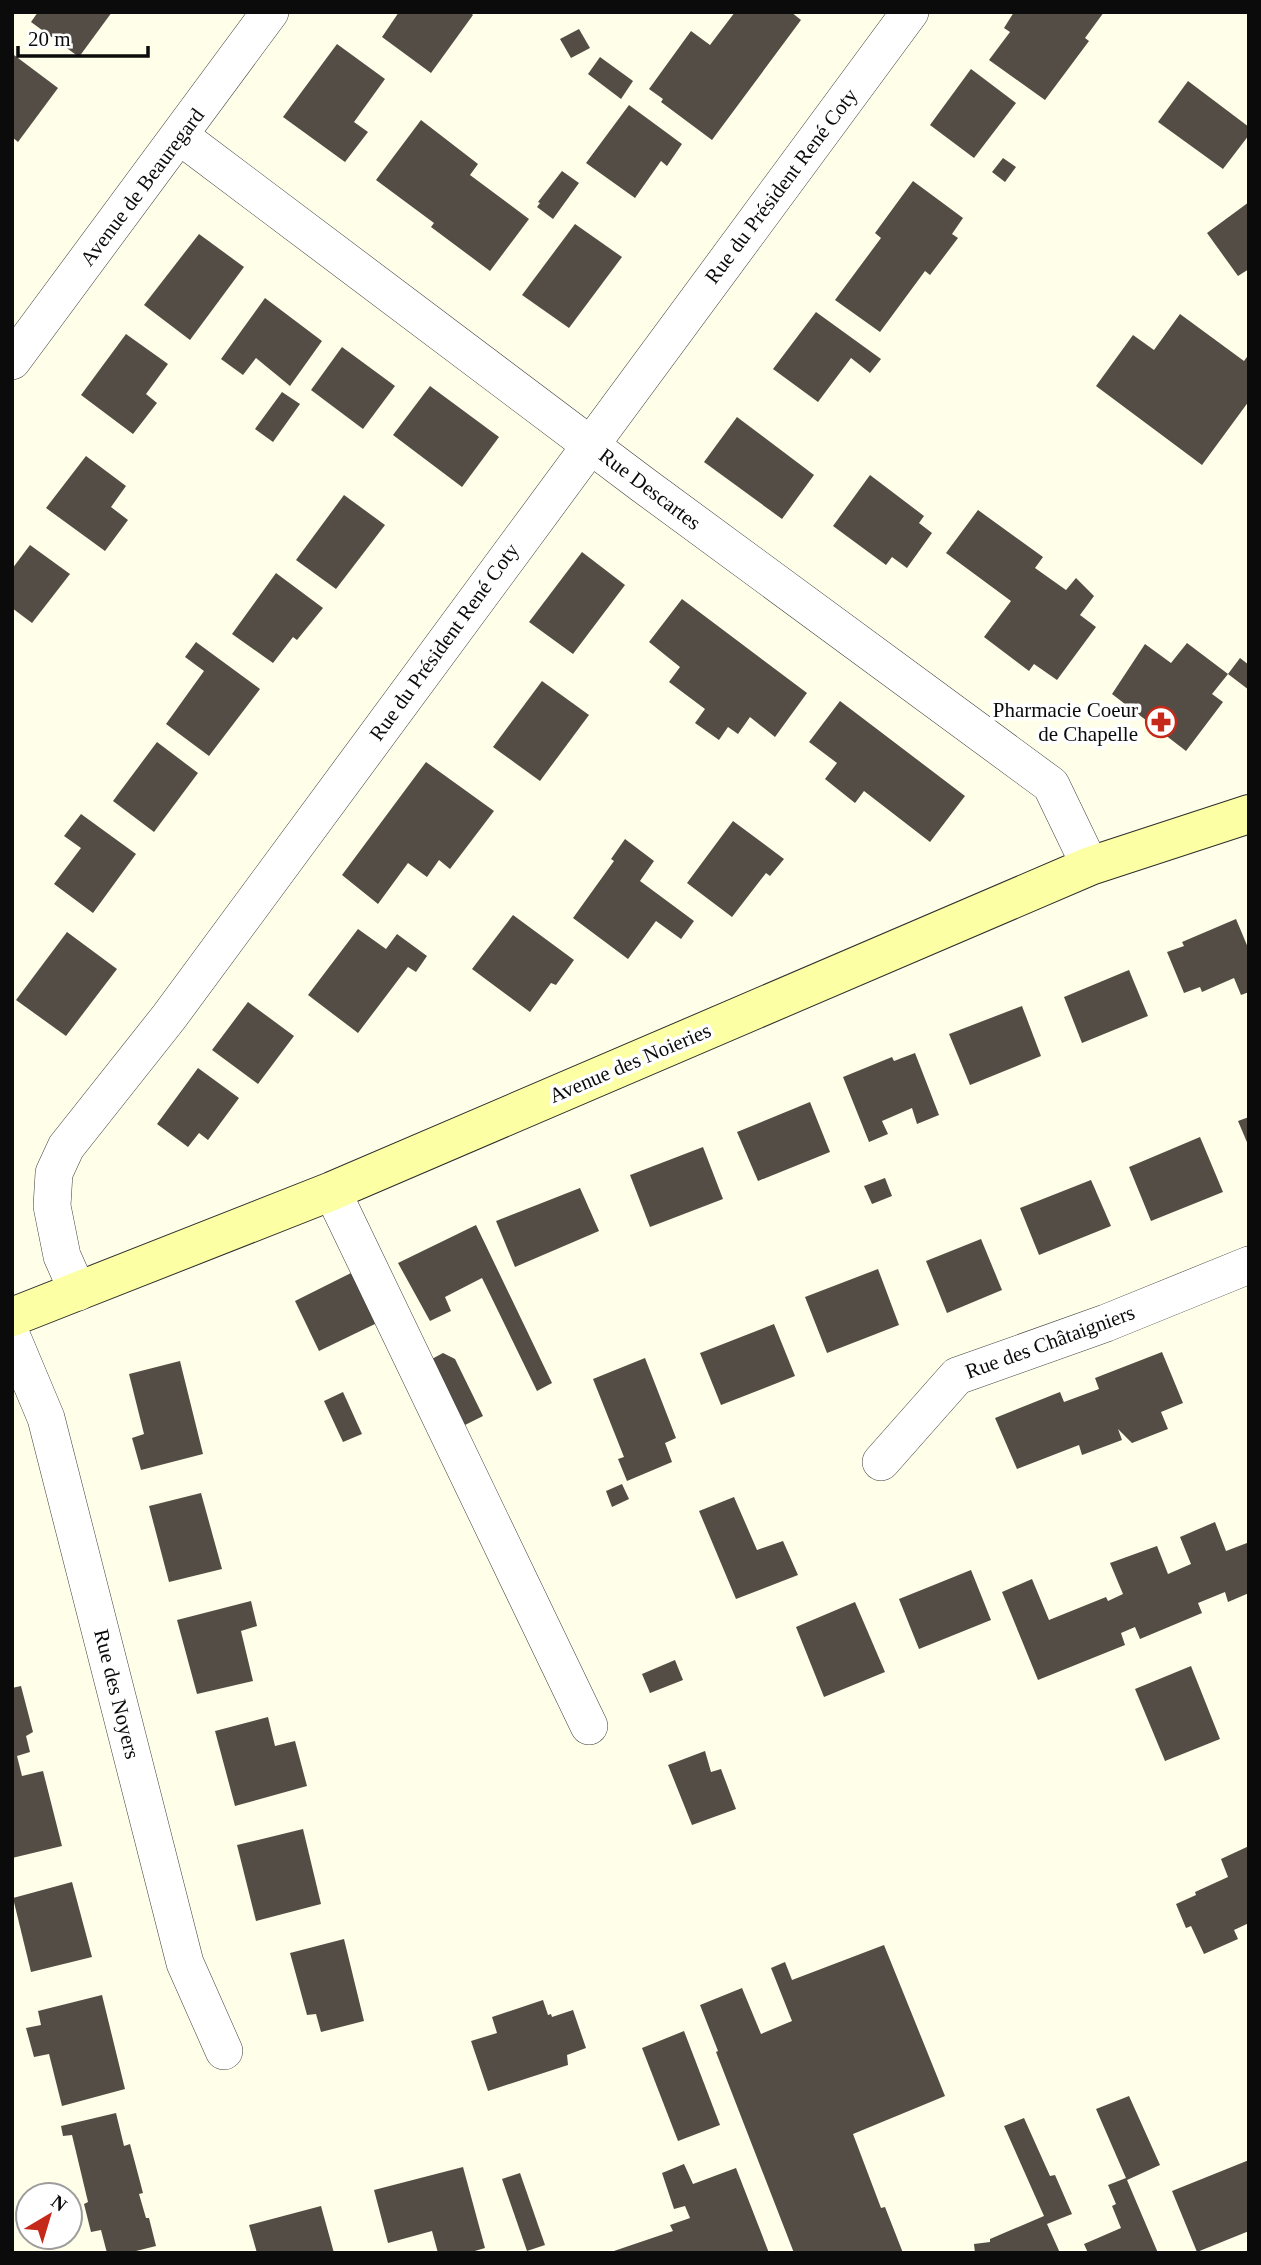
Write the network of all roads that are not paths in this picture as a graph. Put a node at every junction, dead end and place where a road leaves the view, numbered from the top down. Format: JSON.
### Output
{"nodes":[{"id":1,"x":270,"y":12,"type":"edge"},
{"id":2,"x":909,"y":12,"type":"edge"},
{"id":3,"x":180,"y":136,"type":"junction"},
{"id":4,"x":12,"y":361,"type":"edge"},
{"id":5,"x":589,"y":444,"type":"junction"},
{"id":6,"x":1249,"y":814,"type":"edge"},
{"id":7,"x":1090,"y":866,"type":"junction"},
{"id":8,"x":332,"y":1191,"type":"junction"},
{"id":9,"x":1249,"y":1265,"type":"edge"},
{"id":10,"x":78,"y":1292,"type":"junction"},
{"id":11,"x":12,"y":1317,"type":"edge"},
{"id":12,"x":12,"y":1336,"type":"edge"},
{"id":13,"x":880,"y":1462,"type":"dead end"},
{"id":14,"x":589,"y":1726,"type":"dead end"},
{"id":15,"x":224,"y":2051,"type":"dead end"}],
"edges":[{"from":1,"to":3,"type":"street","name":"Avenue de Beauregard"},
{"from":2,"to":5,"type":"street","name":"Rue du Président René Coty"},
{"from":3,"to":4,"type":"street","name":"Avenue de Beauregard"},
{"from":3,"to":5,"type":"street","name":"Rue Descartes"},
{"from":5,"to":7,"type":"street","name":"Rue Descartes"},
{"from":5,"to":10,"type":"street","name":"Rue du Président René Coty"},
{"from":6,"to":7,"type":"street","name":"Avenue des Noieries"},
{"from":7,"to":8,"type":"street","name":"Avenue des Noieries"},
{"from":8,"to":10,"type":"street","name":"Avenue des Noieries"},
{"from":8,"to":14,"type":"street"},
{"from":9,"to":13,"type":"street","name":"Rue des Châtaigniers"},
{"from":10,"to":11,"type":"street","name":"Avenue des Noieries"},
{"from":12,"to":15,"type":"street","name":"Rue des Noyers"}]}
